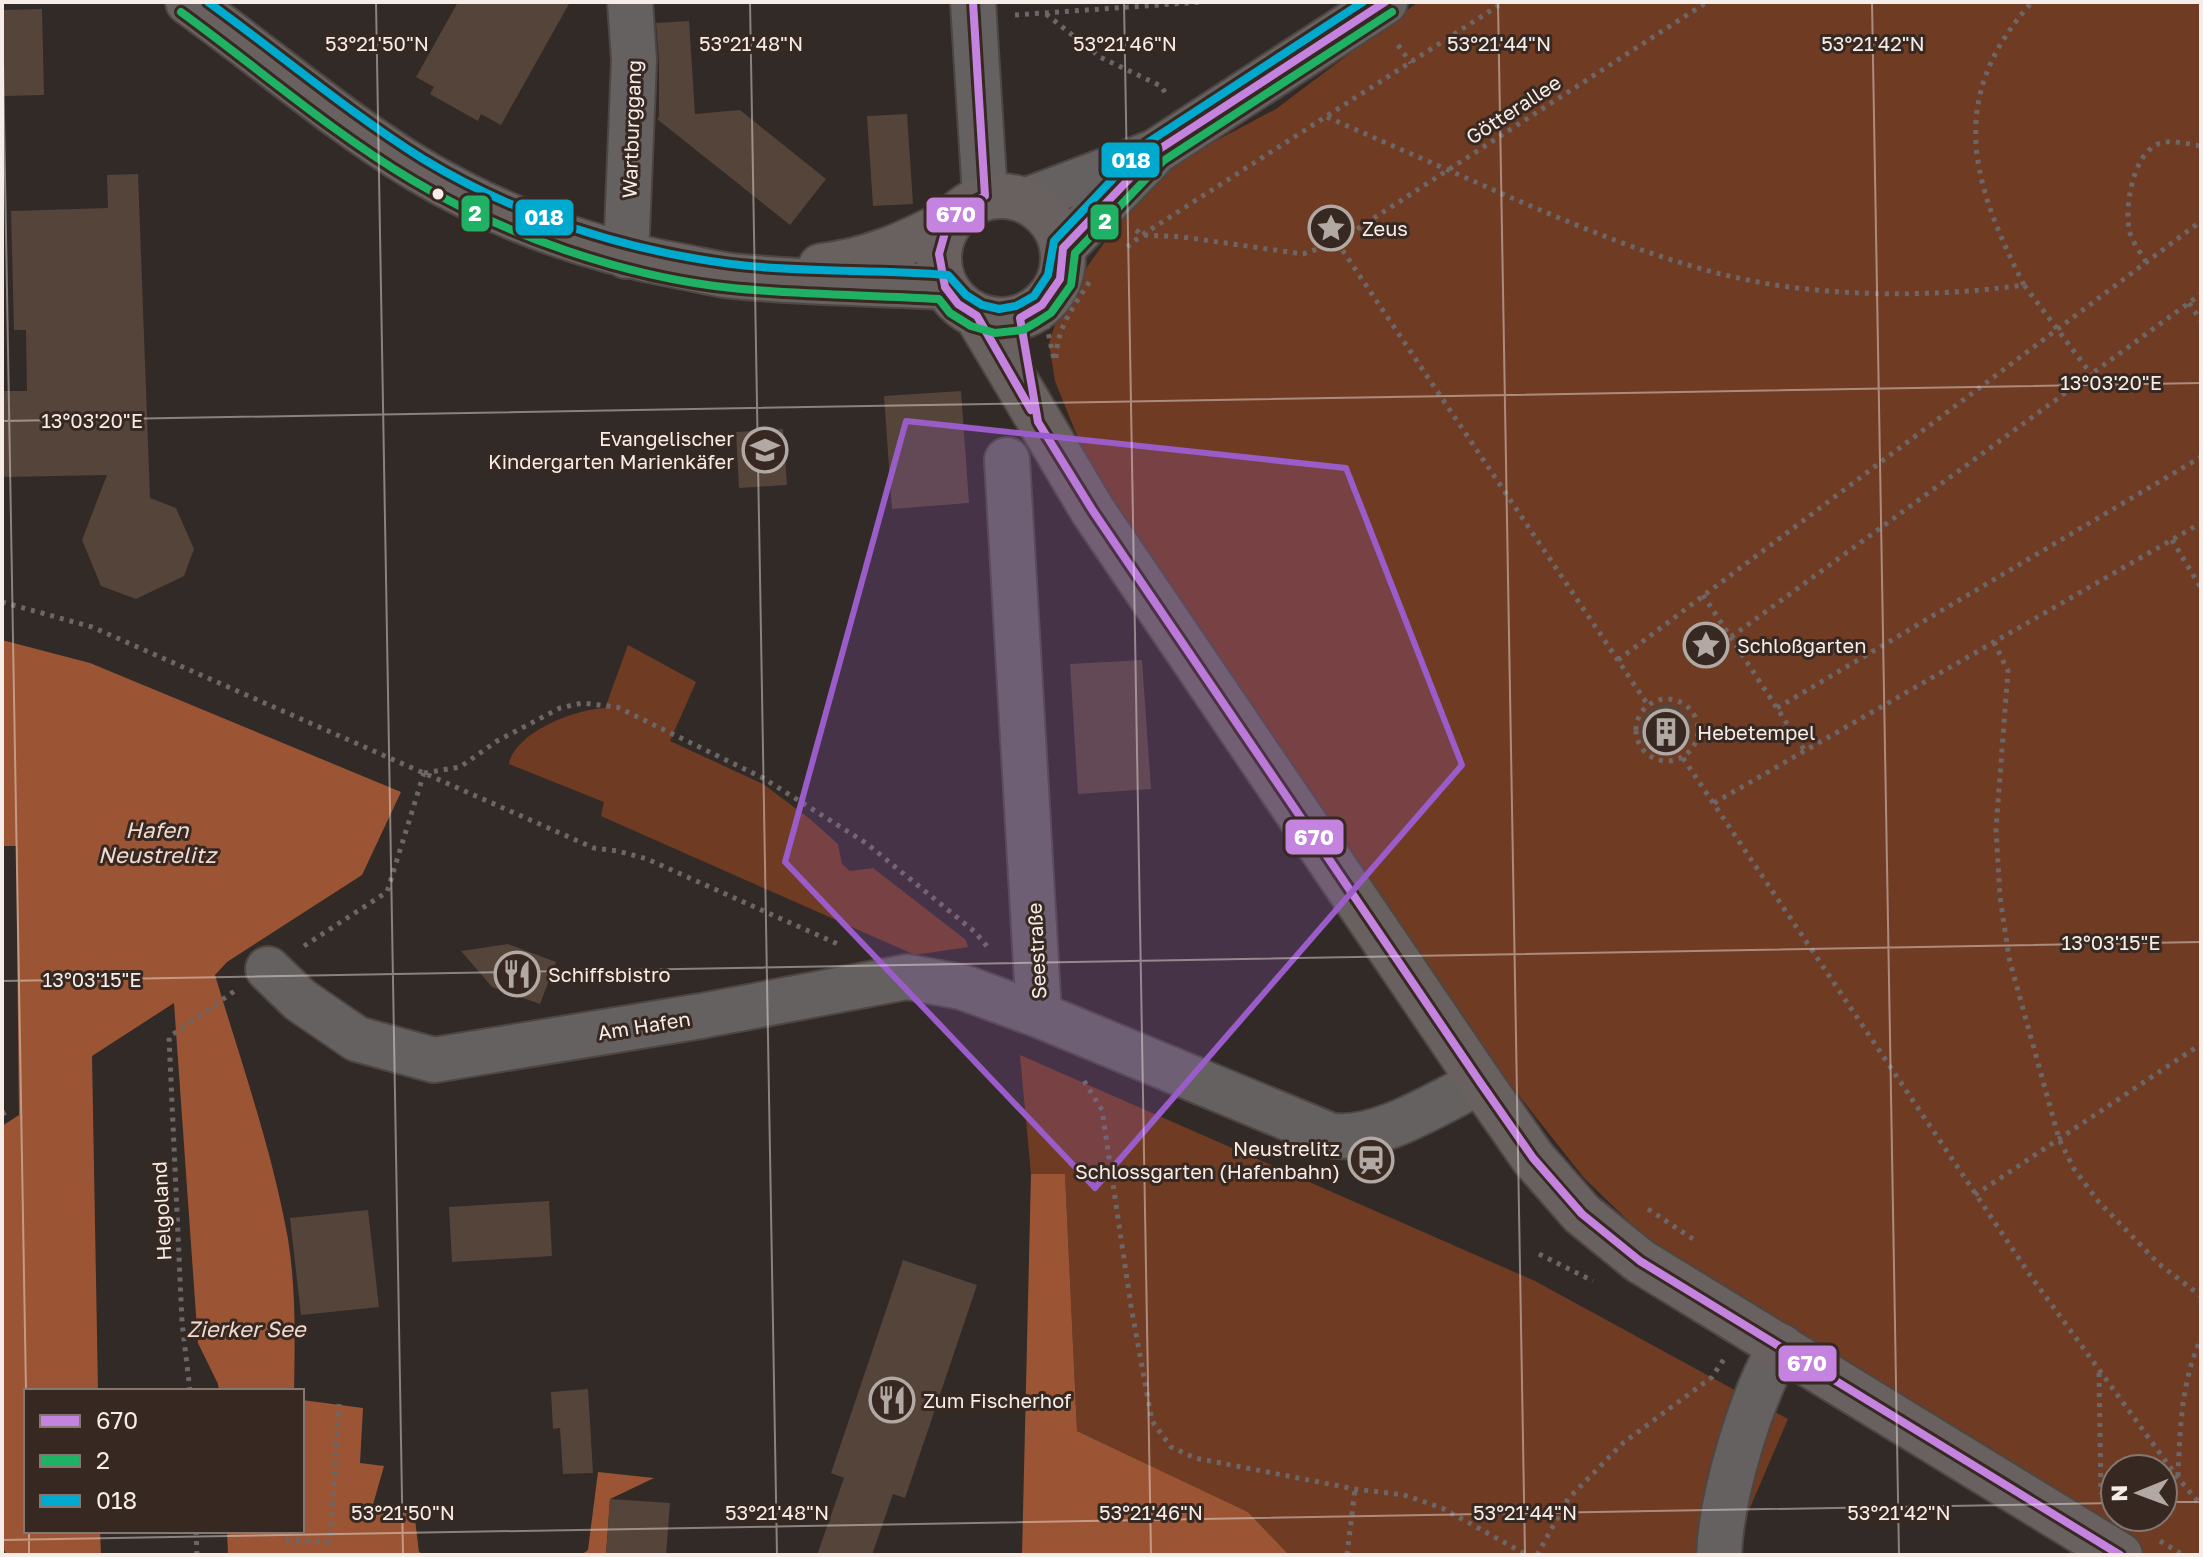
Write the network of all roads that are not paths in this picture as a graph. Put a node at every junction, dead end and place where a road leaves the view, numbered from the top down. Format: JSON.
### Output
{"nodes":[{"id":1,"x":188,"y":2,"type":"edge"},
{"id":2,"x":630,"y":2,"type":"edge"},
{"id":3,"x":1385,"y":2,"type":"edge"},
{"id":4,"x":973,"y":10,"type":"edge"},
{"id":5,"x":1173,"y":141,"type":"junction"},
{"id":6,"x":1006,"y":198,"type":"junction"},
{"id":7,"x":948,"y":222,"type":"junction"},
{"id":8,"x":626,"y":256,"type":"junction"},
{"id":9,"x":1079,"y":261,"type":"junction"},
{"id":10,"x":731,"y":276,"type":"junction"},
{"id":11,"x":961,"y":301,"type":"junction"},
{"id":12,"x":1031,"y":311,"type":"junction"},
{"id":13,"x":1038,"y":422,"type":"junction"},
{"id":14,"x":1007,"y":460,"type":"dead end"},
{"id":15,"x":258,"y":975,"type":"road end"},
{"id":16,"x":1039,"y":1015,"type":"junction"},
{"id":17,"x":1480,"y":1082,"type":"junction"},
{"id":18,"x":1781,"y":1346,"type":"junction"},
{"id":19,"x":1719,"y":1555,"type":"edge"},
{"id":20,"x":2120,"y":1555,"type":"edge"}],
"edges":[{"from":1,"to":8,"type":"main road"},
{"from":2,"to":8,"type":"street","name":"Wartburggang"},
{"from":3,"to":5,"type":"street"},
{"from":4,"to":6,"type":"street"},
{"from":5,"to":6,"type":"street"},
{"from":5,"to":9,"type":"street"},
{"from":6,"to":7,"type":"main road"},
{"from":6,"to":9,"type":"main road"},
{"from":7,"to":10,"type":"main road"},
{"from":7,"to":11,"type":"main road"},
{"from":8,"to":10,"type":"main road"},
{"from":9,"to":12,"type":"main road"},
{"from":10,"to":11,"type":"main road"},
{"from":11,"to":12,"type":"main road"},
{"from":11,"to":13,"type":"main road"},
{"from":12,"to":13,"type":"main road"},
{"from":13,"to":17,"type":"main road"},
{"from":14,"to":16,"type":"street","name":"Seestraße"},
{"from":15,"to":16,"type":"street","name":"Am Hafen"},
{"from":16,"to":17,"type":"street","name":"Seestraße"},
{"from":17,"to":18,"type":"main road"},
{"from":18,"to":19,"type":"street"},
{"from":18,"to":20,"type":"main road"}]}
